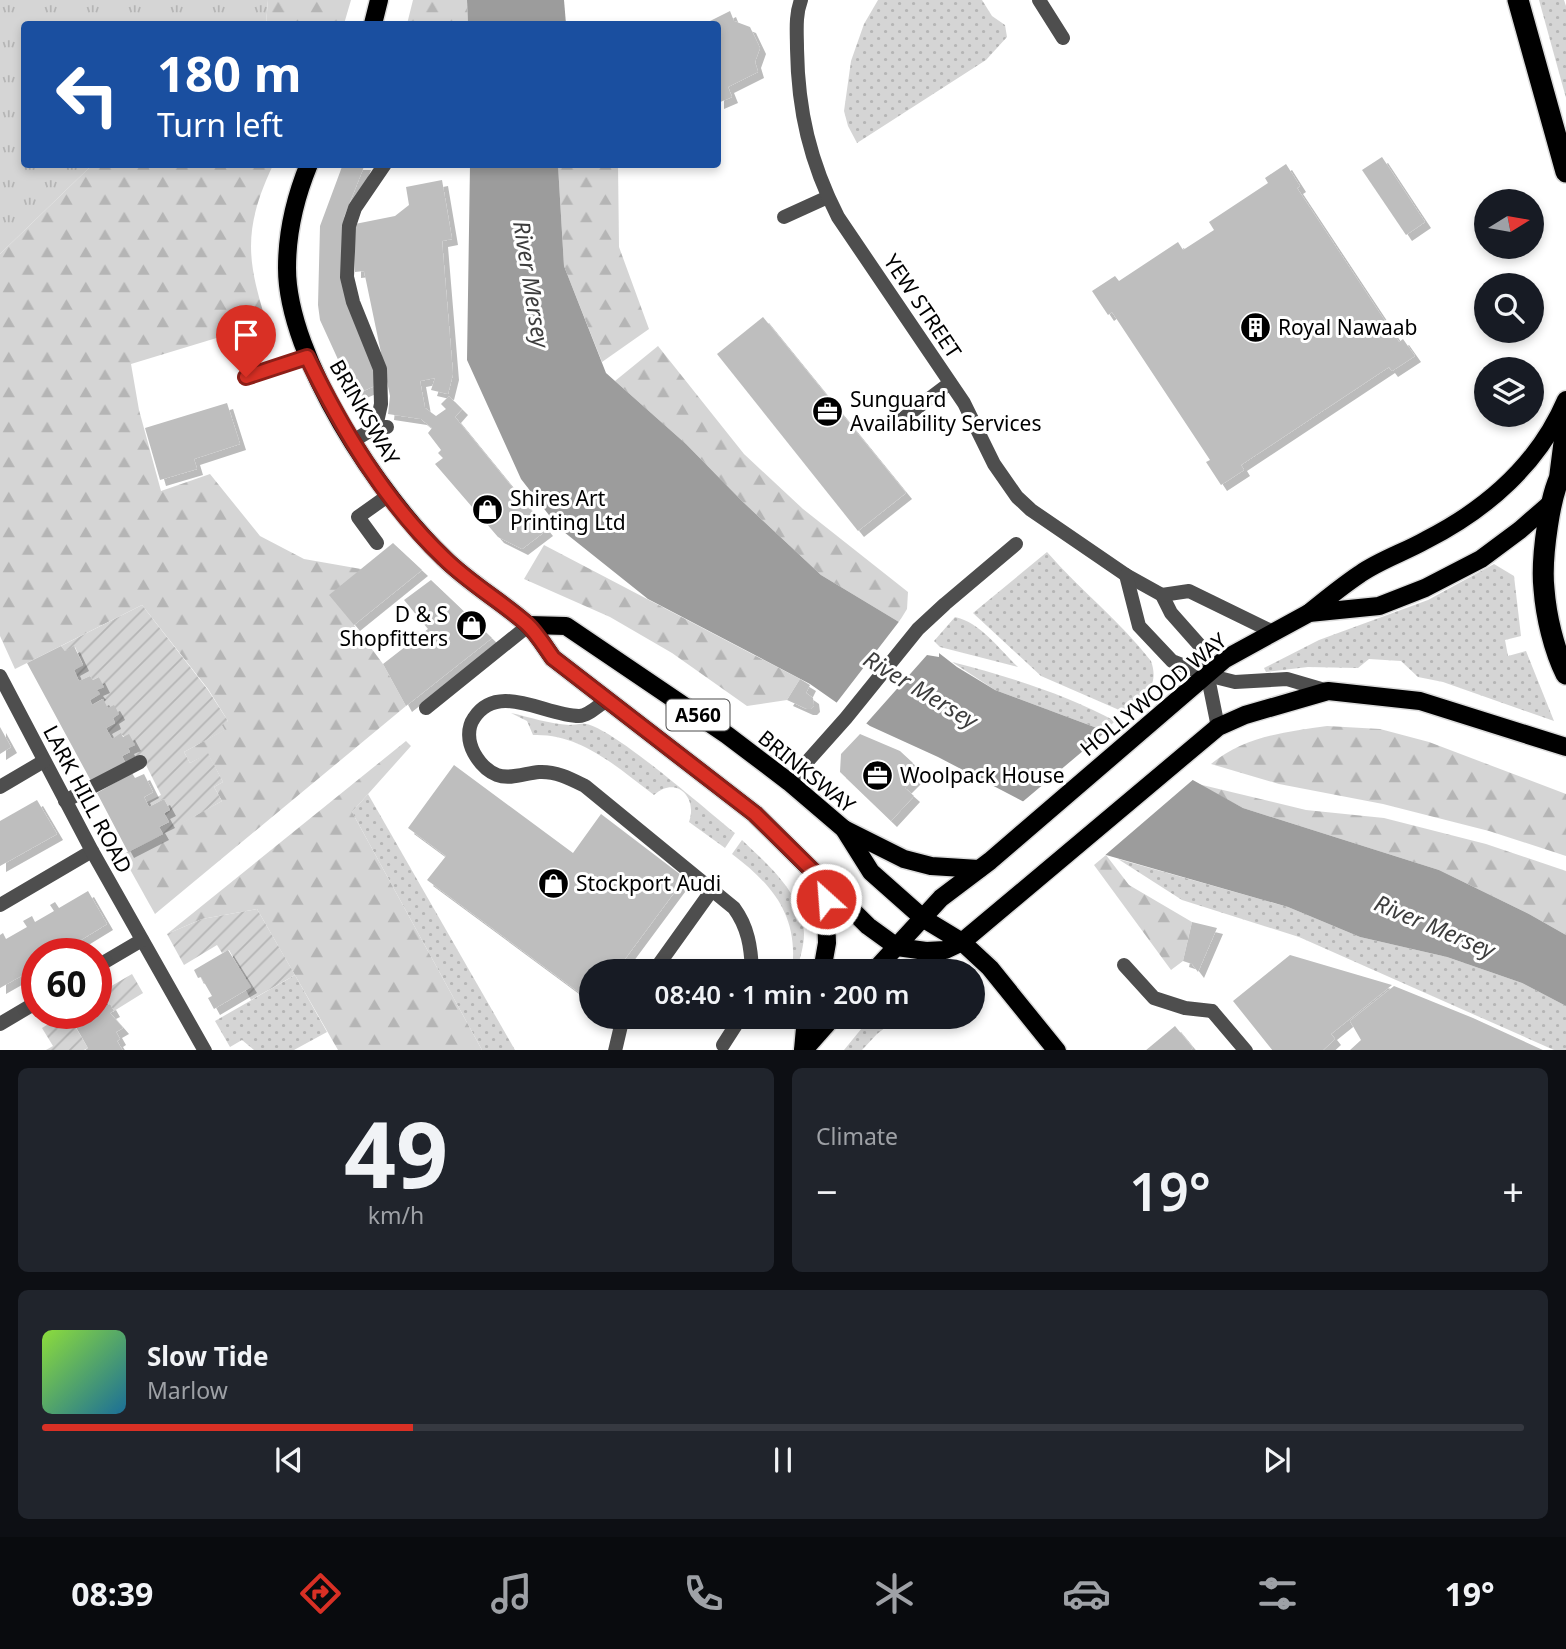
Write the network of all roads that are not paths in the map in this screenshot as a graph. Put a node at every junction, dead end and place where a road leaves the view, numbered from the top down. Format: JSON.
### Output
{"nodes":[{"id":1,"x":379,"y":0,"type":"edge"},
{"id":2,"x":801,"y":0,"type":"edge"},
{"id":3,"x":1039,"y":0,"type":"edge"},
{"id":4,"x":1518,"y":0,"type":"edge"},
{"id":5,"x":374,"y":21,"type":"edge"},
{"id":6,"x":1063,"y":38,"type":"dead end"},
{"id":7,"x":308,"y":168,"type":"edge"},
{"id":8,"x":382,"y":168,"type":"edge"},
{"id":9,"x":1566,"y":172,"type":"edge"},
{"id":10,"x":828,"y":197,"type":"junction"},
{"id":11,"x":784,"y":217,"type":"dead end"},
{"id":12,"x":307,"y":357,"type":"junction"},
{"id":13,"x":246,"y":377,"type":"dead end"},
{"id":14,"x":950,"y":383,"type":"junction"},
{"id":15,"x":1566,"y":400,"type":"edge"},
{"id":16,"x":897,"y":423,"type":"dead end"},
{"id":17,"x":1566,"y":427,"type":"edge"},
{"id":18,"x":353,"y":440,"type":"junction"},
{"id":19,"x":1563,"y":471,"type":"edge"},
{"id":20,"x":389,"y":495,"type":"junction"},
{"id":21,"x":1551,"y":503,"type":"junction"},
{"id":22,"x":377,"y":543,"type":"dead end"},
{"id":23,"x":1016,"y":544,"type":"dead end"},
{"id":24,"x":1126,"y":575,"type":"junction"},
{"id":25,"x":1162,"y":595,"type":"junction"},
{"id":26,"x":1309,"y":613,"type":"junction"},
{"id":27,"x":529,"y":625,"type":"junction"},
{"id":28,"x":1273,"y":632,"type":"junction"},
{"id":29,"x":1566,"y":674,"type":"edge"},
{"id":30,"x":1207,"y":675,"type":"junction"},
{"id":31,"x":0,"y":676,"type":"edge"},
{"id":32,"x":1328,"y":691,"type":"junction"},
{"id":33,"x":607,"y":700,"type":"junction"},
{"id":34,"x":426,"y":708,"type":"dead end"},
{"id":35,"x":1218,"y":727,"type":"junction"},
{"id":36,"x":1566,"y":747,"type":"edge"},
{"id":37,"x":44,"y":761,"type":"junction"},
{"id":38,"x":140,"y":762,"type":"dead end"},
{"id":39,"x":789,"y":782,"type":"junction"},
{"id":40,"x":0,"y":788,"type":"edge"},
{"id":41,"x":65,"y":801,"type":"junction"},
{"id":42,"x":844,"y":829,"type":"junction"},
{"id":43,"x":92,"y":850,"type":"junction"},
{"id":44,"x":984,"y":865,"type":"junction"},
{"id":45,"x":825,"y":883,"type":"junction"},
{"id":46,"x":712,"y":890,"type":"junction"},
{"id":47,"x":0,"y":905,"type":"edge"},
{"id":48,"x":924,"y":919,"type":"junction"},
{"id":49,"x":142,"y":940,"type":"junction"},
{"id":50,"x":962,"y":942,"type":"junction"},
{"id":51,"x":897,"y":947,"type":"junction"},
{"id":52,"x":112,"y":958,"type":"edge"},
{"id":53,"x":663,"y":959,"type":"edge"},
{"id":54,"x":751,"y":959,"type":"edge"},
{"id":55,"x":824,"y":959,"type":"edge"},
{"id":56,"x":886,"y":959,"type":"edge"},
{"id":57,"x":1124,"y":965,"type":"dead end"},
{"id":58,"x":21,"y":1012,"type":"edge"},
{"id":59,"x":0,"y":1024,"type":"edge"},
{"id":60,"x":620,"y":1029,"type":"edge"},
{"id":61,"x":733,"y":1029,"type":"edge"},
{"id":62,"x":805,"y":1029,"type":"edge"},
{"id":63,"x":822,"y":1029,"type":"edge"},
{"id":64,"x":723,"y":1045,"type":"dead end"},
{"id":65,"x":204,"y":1050,"type":"edge"},
{"id":66,"x":615,"y":1050,"type":"edge"},
{"id":67,"x":803,"y":1050,"type":"edge"},
{"id":68,"x":1056,"y":1050,"type":"edge"},
{"id":69,"x":1245,"y":1050,"type":"edge"}],
"edges":[{"from":1,"to":5,"type":"main road"},
{"from":2,"to":10,"type":"street","name":"YEW STREET"},
{"from":3,"to":6,"type":"street"},
{"from":4,"to":9,"type":"highway"},
{"from":7,"to":12,"type":"main road","name":"BRINKSWAY","number":"A560"},
{"from":8,"to":18,"type":"street"},
{"from":10,"to":11,"type":"street"},
{"from":10,"to":14,"type":"street","name":"YEW STREET"},
{"from":12,"to":13,"type":"street"},
{"from":12,"to":18,"type":"main road","name":"BRINKSWAY","number":"A560"},
{"from":14,"to":16,"type":"street"},
{"from":14,"to":24,"type":"street","name":"YEW STREET"},
{"from":15,"to":26,"type":"main road"},
{"from":17,"to":19,"type":"highway"},
{"from":18,"to":20,"type":"main road","name":"BRINKSWAY","number":"A560"},
{"from":19,"to":21,"type":"highway"},
{"from":20,"to":22,"type":"street"},
{"from":20,"to":27,"type":"main road","name":"BRINKSWAY","number":"A560"},
{"from":21,"to":26,"type":"main road","name":"HOLLYWOOD WAY"},
{"from":21,"to":29,"type":"highway"},
{"from":23,"to":39,"type":"street"},
{"from":24,"to":25,"type":"street","name":"YEW STREET"},
{"from":24,"to":30,"type":"street"},
{"from":25,"to":28,"type":"street"},
{"from":25,"to":30,"type":"street","name":"YEW STREET"},
{"from":26,"to":28,"type":"main road","name":"HOLLYWOOD WAY"},
{"from":27,"to":33,"type":"main road","name":"BRINKSWAY","number":"A560"},
{"from":27,"to":34,"type":"street"},
{"from":27,"to":39,"type":"main road","name":"BRINKSWAY","number":"A560"},
{"from":28,"to":30,"type":"main road","name":"HOLLYWOOD WAY"},
{"from":30,"to":32,"type":"street"},
{"from":30,"to":35,"type":"street","name":"YEW STREET"},
{"from":30,"to":44,"type":"main road","name":"HOLLYWOOD WAY"},
{"from":31,"to":37,"type":"street","name":"LARK HILL ROAD"},
{"from":32,"to":35,"type":"main road"},
{"from":32,"to":36,"type":"main road"},
{"from":33,"to":45,"type":"main road","name":"BRINKSWAY","number":"A560"},
{"from":33,"to":46,"type":"street"},
{"from":35,"to":50,"type":"main road"},
{"from":37,"to":40,"type":"street"},
{"from":37,"to":41,"type":"street","name":"LARK HILL ROAD"},
{"from":38,"to":41,"type":"street"},
{"from":39,"to":42,"type":"main road","name":"BRINKSWAY","number":"A560"},
{"from":41,"to":43,"type":"street","name":"LARK HILL ROAD"},
{"from":42,"to":44,"type":"main road"},
{"from":42,"to":48,"type":"main road","name":"BRINKSWAY","number":"A560"},
{"from":43,"to":47,"type":"street"},
{"from":43,"to":49,"type":"street","name":"LARK HILL ROAD"},
{"from":44,"to":48,"type":"main road","name":"HOLLYWOOD WAY"},
{"from":45,"to":51,"type":"main road","name":"BRINKSWAY","number":"A560"},
{"from":45,"to":55,"type":"main road"},
{"from":46,"to":53,"type":"street"},
{"from":46,"to":54,"type":"street"},
{"from":48,"to":50,"type":"main road","name":"BRINKSWAY","number":"A560"},
{"from":48,"to":51,"type":"main road","name":"HOLLYWOOD WAY"},
{"from":49,"to":52,"type":"street"},
{"from":49,"to":65,"type":"street","name":"LARK HILL ROAD"},
{"from":50,"to":51,"type":"main road","name":"BRINKSWAY","number":"A560"},
{"from":50,"to":68,"type":"main road","name":"BRINKSWAY","number":"A560"},
{"from":51,"to":56,"type":"main road","name":"HOLLYWOOD WAY"},
{"from":57,"to":69,"type":"street"},
{"from":58,"to":59,"type":"street"},
{"from":60,"to":66,"type":"street"},
{"from":61,"to":64,"type":"street"},
{"from":62,"to":67,"type":"main road"},
{"from":63,"to":67,"type":"main road"}]}
